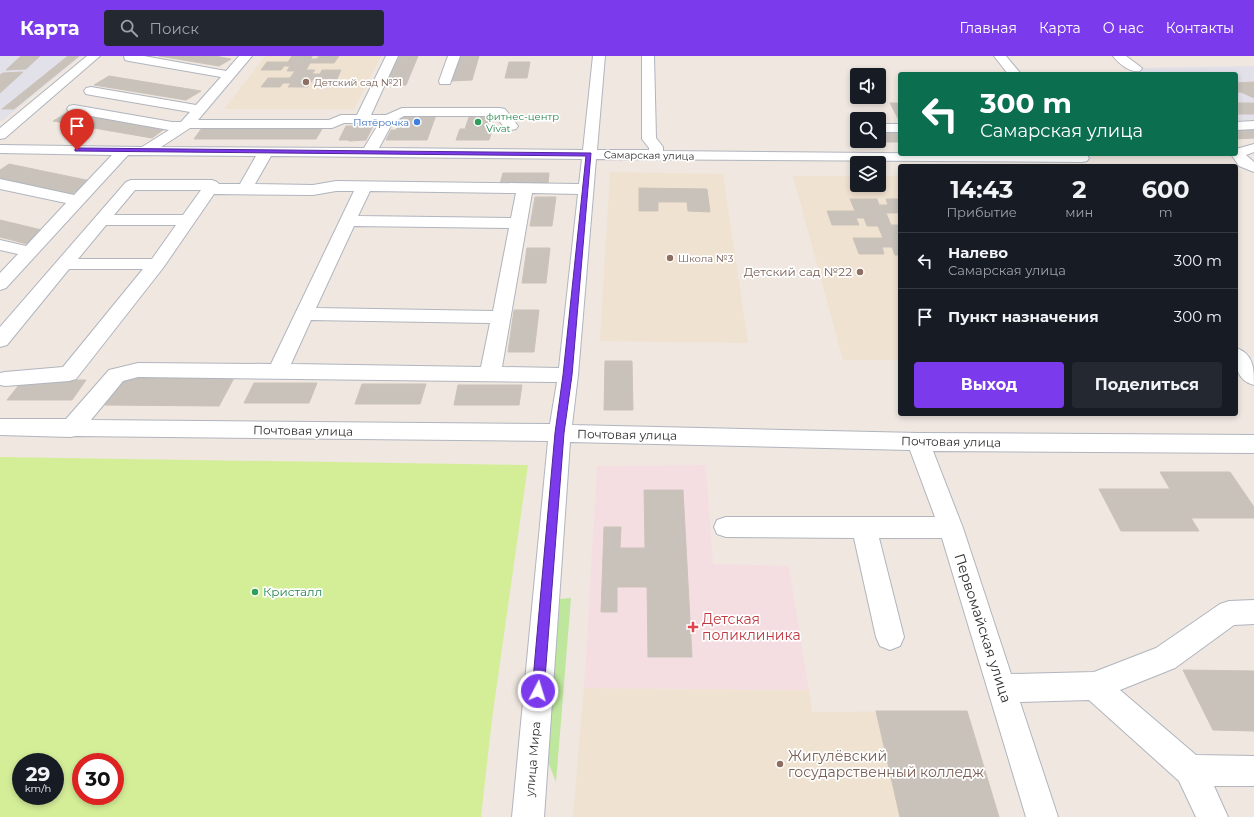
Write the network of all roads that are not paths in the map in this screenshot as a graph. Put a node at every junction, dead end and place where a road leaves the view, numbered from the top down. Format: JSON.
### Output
{"nodes":[{"id":1,"x":94,"y":56,"type":"edge"},
{"id":2,"x":246,"y":56,"type":"edge"},
{"id":3,"x":392,"y":56,"type":"edge"},
{"id":4,"x":454,"y":56,"type":"edge"},
{"id":5,"x":599,"y":56,"type":"edge"},
{"id":6,"x":648,"y":56,"type":"edge"},
{"id":7,"x":1119,"y":56,"type":"edge"},
{"id":8,"x":129,"y":57,"type":"dead end"},
{"id":9,"x":998,"y":58,"type":"edge"},
{"id":10,"x":1136,"y":68,"type":"dead end"},
{"id":11,"x":1013,"y":72,"type":"edge"},
{"id":12,"x":229,"y":75,"type":"junction"},
{"id":13,"x":445,"y":81,"type":"dead end"},
{"id":14,"x":91,"y":91,"type":"dead end"},
{"id":15,"x":74,"y":109,"type":"dead end"},
{"id":16,"x":199,"y":110,"type":"junction"},
{"id":17,"x":362,"y":119,"type":"junction"},
{"id":18,"x":388,"y":119,"type":"junction"},
{"id":19,"x":186,"y":125,"type":"junction"},
{"id":20,"x":511,"y":126,"type":"dead end"},
{"id":21,"x":1238,"y":126,"type":"edge"},
{"id":22,"x":1254,"y":126,"type":"edge"},
{"id":23,"x":886,"y":128,"type":"edge"},
{"id":24,"x":898,"y":128,"type":"edge"},
{"id":25,"x":0,"y":135,"type":"edge"},
{"id":26,"x":0,"y":148,"type":"edge"},
{"id":27,"x":1254,"y":148,"type":"edge"},
{"id":28,"x":124,"y":151,"type":"junction"},
{"id":29,"x":145,"y":151,"type":"junction"},
{"id":30,"x":266,"y":152,"type":"junction"},
{"id":31,"x":369,"y":153,"type":"junction"},
{"id":32,"x":589,"y":154,"type":"junction"},
{"id":33,"x":656,"y":155,"type":"junction"},
{"id":34,"x":850,"y":157,"type":"edge"},
{"id":35,"x":886,"y":158,"type":"edge"},
{"id":36,"x":1083,"y":159,"type":"edge"},
{"id":37,"x":959,"y":162,"type":"edge"},
{"id":38,"x":1254,"y":167,"type":"edge"},
{"id":39,"x":0,"y":184,"type":"edge"},
{"id":40,"x":364,"y":187,"type":"junction"},
{"id":41,"x":525,"y":188,"type":"junction"},
{"id":42,"x":209,"y":189,"type":"junction"},
{"id":43,"x":245,"y":189,"type":"junction"},
{"id":44,"x":585,"y":189,"type":"junction"},
{"id":45,"x":78,"y":201,"type":"junction"},
{"id":46,"x":101,"y":220,"type":"junction"},
{"id":47,"x":188,"y":220,"type":"junction"},
{"id":48,"x":348,"y":221,"type":"junction"},
{"id":49,"x":518,"y":223,"type":"junction"},
{"id":50,"x":0,"y":245,"type":"edge"},
{"id":51,"x":30,"y":252,"type":"junction"},
{"id":52,"x":64,"y":264,"type":"junction"},
{"id":53,"x":157,"y":264,"type":"junction"},
{"id":54,"x":0,"y":284,"type":"edge"},
{"id":55,"x":304,"y":314,"type":"junction"},
{"id":56,"x":501,"y":317,"type":"junction"},
{"id":57,"x":0,"y":340,"type":"edge"},
{"id":58,"x":1238,"y":358,"type":"edge"},
{"id":59,"x":276,"y":372,"type":"junction"},
{"id":60,"x":490,"y":375,"type":"junction"},
{"id":61,"x":568,"y":375,"type":"junction"},
{"id":62,"x":1254,"y":378,"type":"edge"},
{"id":63,"x":2,"y":380,"type":"edge"},
{"id":64,"x":0,"y":427,"type":"edge"},
{"id":65,"x":71,"y":429,"type":"junction"},
{"id":66,"x":560,"y":433,"type":"junction"},
{"id":67,"x":918,"y":442,"type":"junction"},
{"id":68,"x":1254,"y":444,"type":"edge"},
{"id":69,"x":726,"y":527,"type":"dead end"},
{"id":70,"x":864,"y":528,"type":"junction"},
{"id":71,"x":951,"y":528,"type":"junction"},
{"id":72,"x":1254,"y":612,"type":"edge"},
{"id":73,"x":890,"y":637,"type":"dead end"},
{"id":74,"x":1094,"y":686,"type":"junction"},
{"id":75,"x":1002,"y":688,"type":"junction"},
{"id":76,"x":1190,"y":770,"type":"junction"},
{"id":77,"x":1254,"y":771,"type":"edge"},
{"id":78,"x":528,"y":817,"type":"edge"},
{"id":79,"x":1042,"y":817,"type":"edge"},
{"id":80,"x":1212,"y":817,"type":"edge"}],
"edges":[{"from":1,"to":25,"type":"street"},
{"from":2,"to":12,"type":"street"},
{"from":3,"to":17,"type":"street"},
{"from":4,"to":13,"type":"street"},
{"from":5,"to":32,"type":"street","name":"улица Мира"},
{"from":6,"to":33,"type":"street"},
{"from":7,"to":10,"type":"street"},
{"from":8,"to":12,"type":"street"},
{"from":9,"to":11,"type":"street"},
{"from":12,"to":16,"type":"street"},
{"from":14,"to":16,"type":"street"},
{"from":15,"to":19,"type":"street"},
{"from":16,"to":19,"type":"street"},
{"from":17,"to":18,"type":"street"},
{"from":17,"to":19,"type":"street"},
{"from":18,"to":20,"type":"street"},
{"from":18,"to":31,"type":"street"},
{"from":19,"to":29,"type":"street"},
{"from":21,"to":22,"type":"street"},
{"from":23,"to":24,"type":"street"},
{"from":26,"to":28,"type":"street","name":"Самарская улица"},
{"from":27,"to":38,"type":"street"},
{"from":28,"to":29,"type":"street","name":"Самарская улица"},
{"from":28,"to":45,"type":"street"},
{"from":29,"to":30,"type":"street","name":"Самарская улица"},
{"from":30,"to":31,"type":"street","name":"Самарская улица"},
{"from":30,"to":43,"type":"street"},
{"from":31,"to":32,"type":"street","name":"Самарская улица"},
{"from":32,"to":33,"type":"street","name":"Самарская улица"},
{"from":32,"to":44,"type":"street","name":"улица Мира"},
{"from":33,"to":34,"type":"street","name":"Самарская улица"},
{"from":35,"to":37,"type":"street","name":"Самарская улица"},
{"from":36,"to":37,"type":"street","name":"Самарская улица"},
{"from":39,"to":45,"type":"street"},
{"from":40,"to":41,"type":"street"},
{"from":40,"to":43,"type":"street"},
{"from":40,"to":48,"type":"street"},
{"from":41,"to":44,"type":"street"},
{"from":41,"to":49,"type":"street"},
{"from":42,"to":43,"type":"street"},
{"from":42,"to":46,"type":"street"},
{"from":42,"to":47,"type":"street"},
{"from":44,"to":61,"type":"street","name":"улица Мира"},
{"from":45,"to":51,"type":"street"},
{"from":46,"to":47,"type":"street"},
{"from":46,"to":52,"type":"street"},
{"from":47,"to":53,"type":"street"},
{"from":48,"to":49,"type":"street"},
{"from":48,"to":55,"type":"street"},
{"from":49,"to":56,"type":"street"},
{"from":50,"to":51,"type":"street"},
{"from":51,"to":54,"type":"street"},
{"from":52,"to":53,"type":"street"},
{"from":52,"to":57,"type":"street"},
{"from":53,"to":63,"type":"street"},
{"from":55,"to":56,"type":"street"},
{"from":55,"to":59,"type":"street"},
{"from":56,"to":60,"type":"street"},
{"from":58,"to":62,"type":"street"},
{"from":59,"to":60,"type":"street"},
{"from":59,"to":65,"type":"street"},
{"from":60,"to":61,"type":"street"},
{"from":61,"to":66,"type":"street","name":"улица Мира"},
{"from":64,"to":65,"type":"street","name":"Почтовая улица"},
{"from":65,"to":66,"type":"street","name":"Почтовая улица"},
{"from":66,"to":67,"type":"street","name":"Почтовая улица"},
{"from":66,"to":78,"type":"street","name":"улица Мира"},
{"from":67,"to":68,"type":"street","name":"Почтовая улица"},
{"from":67,"to":71,"type":"street","name":"Первомайская улица"},
{"from":69,"to":70,"type":"street"},
{"from":70,"to":71,"type":"street"},
{"from":70,"to":73,"type":"street"},
{"from":71,"to":75,"type":"street","name":"Первомайская улица"},
{"from":72,"to":74,"type":"street"},
{"from":74,"to":75,"type":"street"},
{"from":74,"to":76,"type":"street"},
{"from":75,"to":79,"type":"street","name":"Первомайская улица"},
{"from":76,"to":77,"type":"street"},
{"from":76,"to":80,"type":"street"}]}
